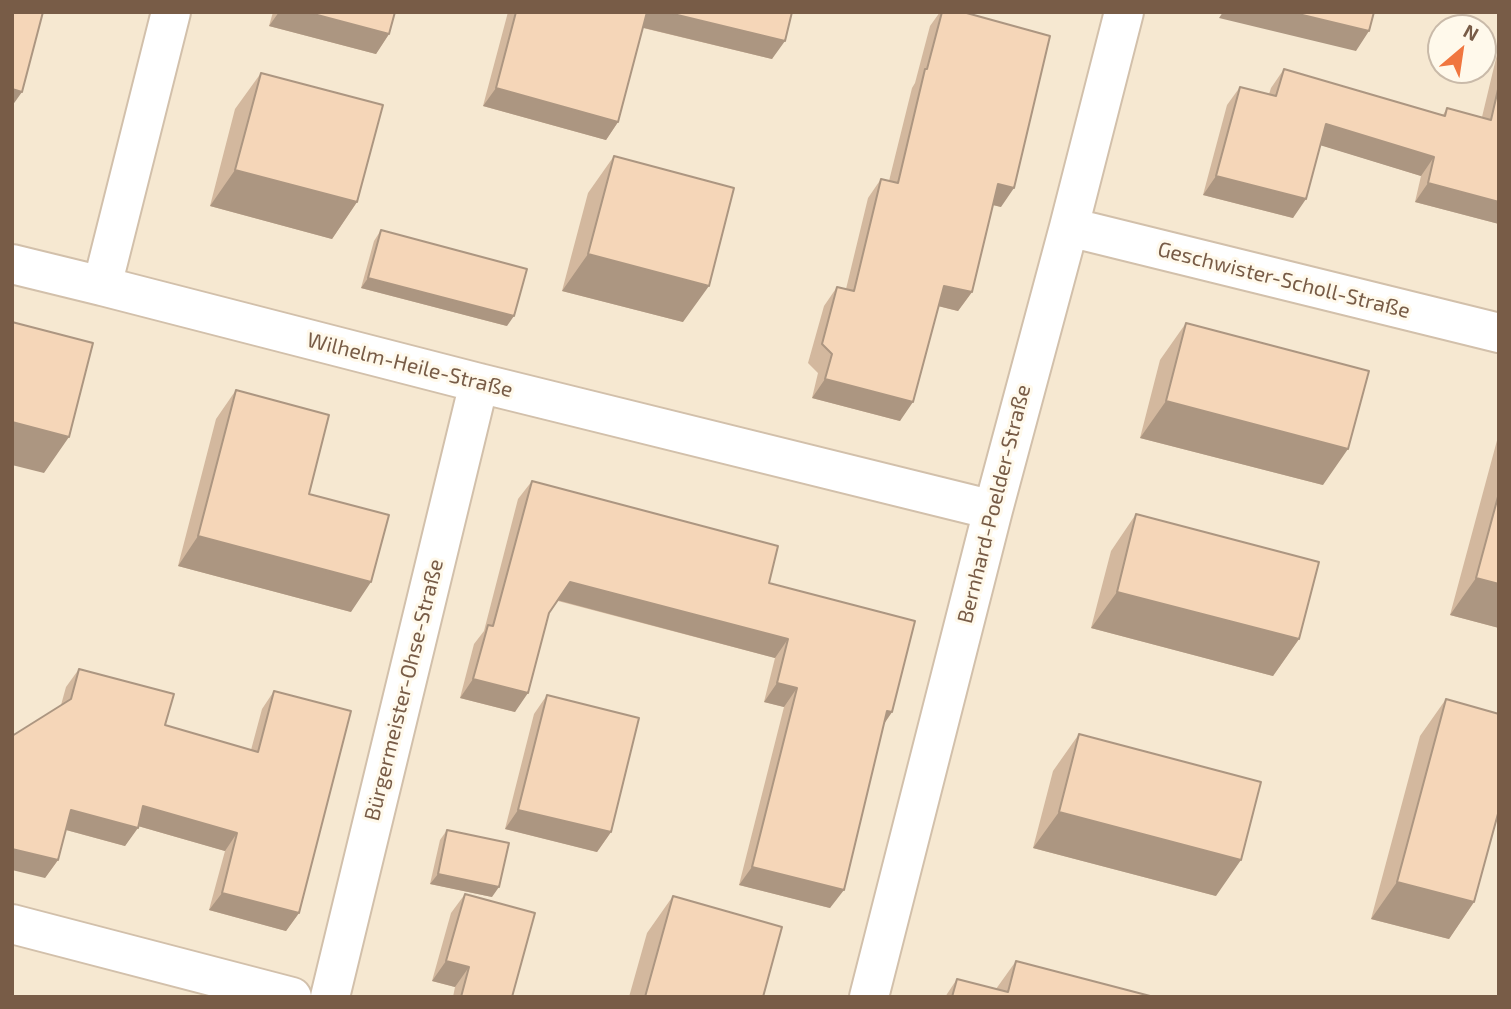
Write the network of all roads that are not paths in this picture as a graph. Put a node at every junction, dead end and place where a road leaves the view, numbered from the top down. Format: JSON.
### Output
{"nodes":[{"id":1,"x":171,"y":12,"type":"edge"},
{"id":2,"x":1124,"y":12,"type":"edge"},
{"id":3,"x":1069,"y":226,"type":"junction"},
{"id":4,"x":12,"y":264,"type":"edge"},
{"id":5,"x":102,"y":286,"type":"junction"},
{"id":6,"x":1499,"y":333,"type":"edge"},
{"id":7,"x":479,"y":383,"type":"junction"},
{"id":8,"x":993,"y":510,"type":"junction"},
{"id":9,"x":12,"y":925,"type":"edge"},
{"id":10,"x":292,"y":997,"type":"edge"},
{"id":11,"x":330,"y":997,"type":"edge"},
{"id":12,"x":869,"y":997,"type":"edge"}],
"edges":[{"from":1,"to":5,"type":"street"},
{"from":2,"to":3,"type":"street","name":"Bernhard-Poelder-Straße"},
{"from":3,"to":6,"type":"street","name":"Geschwister-Scholl-Straße"},
{"from":3,"to":8,"type":"street","name":"Bernhard-Poelder-Straße"},
{"from":4,"to":5,"type":"street"},
{"from":5,"to":7,"type":"street","name":"Wilhelm-Heile-Straße"},
{"from":7,"to":8,"type":"street","name":"Wilhelm-Heile-Straße"},
{"from":7,"to":11,"type":"street","name":"Bürgermeister-Ohse-Straße"},
{"from":8,"to":12,"type":"street","name":"Bernhard-Poelder-Straße"},
{"from":9,"to":10,"type":"street"}]}
